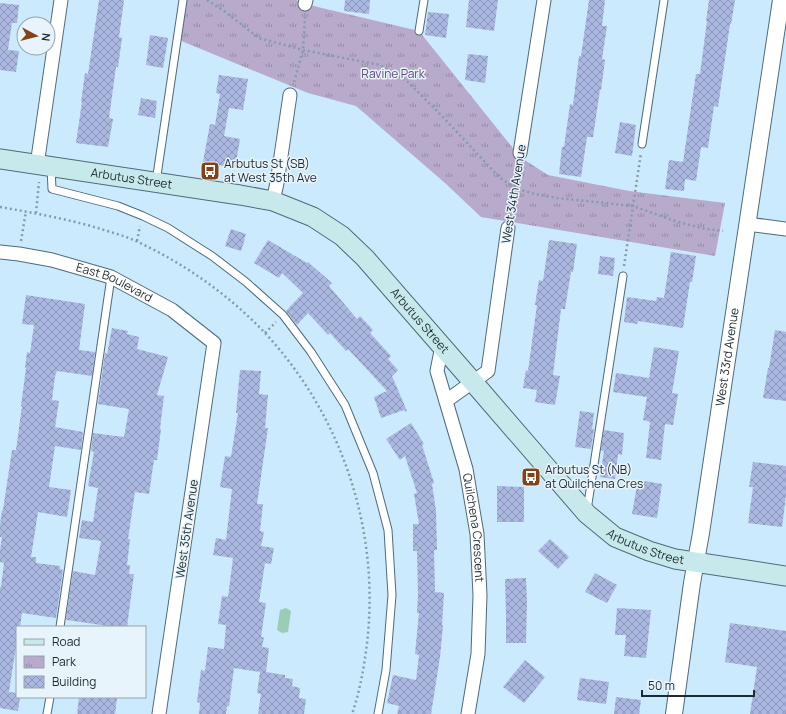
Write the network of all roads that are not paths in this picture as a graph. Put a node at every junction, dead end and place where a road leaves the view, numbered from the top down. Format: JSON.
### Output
{"nodes":[{"id":1,"x":61,"y":0,"type":"edge"},
{"id":2,"x":182,"y":0,"type":"edge"},
{"id":3,"x":424,"y":0,"type":"edge"},
{"id":4,"x":544,"y":0,"type":"edge"},
{"id":5,"x":664,"y":0,"type":"edge"},
{"id":6,"x":781,"y":0,"type":"edge"},
{"id":7,"x":419,"y":31,"type":"dead end"},
{"id":8,"x":290,"y":95,"type":"road end"},
{"id":9,"x":642,"y":144,"type":"road end"},
{"id":10,"x":520,"y":153,"type":"road end"},
{"id":11,"x":0,"y":159,"type":"edge"},
{"id":12,"x":43,"y":171,"type":"junction"},
{"id":13,"x":156,"y":182,"type":"junction"},
{"id":14,"x":273,"y":201,"type":"junction"},
{"id":15,"x":747,"y":224,"type":"junction"},
{"id":16,"x":508,"y":228,"type":"road end"},
{"id":17,"x":786,"y":229,"type":"edge"},
{"id":18,"x":0,"y":252,"type":"edge"},
{"id":19,"x":0,"y":255,"type":"edge"},
{"id":20,"x":623,"y":276,"type":"road end"},
{"id":21,"x":111,"y":277,"type":"junction"},
{"id":22,"x":214,"y":343,"type":"joint"},
{"id":23,"x":442,"y":346,"type":"junction"},
{"id":24,"x":473,"y":382,"type":"junction"},
{"id":25,"x":446,"y":401,"type":"junction"},
{"id":26,"x":587,"y":514,"type":"junction"},
{"id":27,"x":696,"y":563,"type":"junction"},
{"id":28,"x":786,"y":576,"type":"edge"},
{"id":29,"x":60,"y":626,"type":"edge"},
{"id":30,"x":50,"y":698,"type":"edge"},
{"id":31,"x":47,"y":714,"type":"edge"},
{"id":32,"x":159,"y":714,"type":"edge"},
{"id":33,"x":378,"y":714,"type":"edge"},
{"id":34,"x":468,"y":714,"type":"edge"},
{"id":35,"x":674,"y":714,"type":"edge"}],
"edges":[{"from":1,"to":12,"type":"street"},
{"from":2,"to":13,"type":"lane"},
{"from":3,"to":7,"type":"lane"},
{"from":4,"to":10,"type":"street","name":"West 34th Avenue"},
{"from":5,"to":9,"type":"lane"},
{"from":6,"to":15,"type":"street","name":"West 33rd Avenue"},
{"from":8,"to":14,"type":"street"},
{"from":11,"to":12,"type":"main road","name":"Arbutus Street"},
{"from":12,"to":13,"type":"main road","name":"Arbutus Street"},
{"from":12,"to":33,"type":"lane"},
{"from":13,"to":14,"type":"main road","name":"Arbutus Street"},
{"from":14,"to":23,"type":"main road","name":"Arbutus Street"},
{"from":15,"to":17,"type":"street"},
{"from":15,"to":27,"type":"street","name":"West 33rd Avenue"},
{"from":16,"to":24,"type":"street","name":"West 34th Avenue"},
{"from":18,"to":19,"type":"street"},
{"from":18,"to":21,"type":"street","name":"East Boulevard"},
{"from":20,"to":26,"type":"lane"},
{"from":21,"to":22,"type":"street","name":"East Boulevard"},
{"from":21,"to":29,"type":"lane"},
{"from":22,"to":32,"type":"street","name":"West 35th Avenue"},
{"from":23,"to":24,"type":"main road","name":"Arbutus Street"},
{"from":23,"to":25,"type":"street","name":"Quilchena Crescent"},
{"from":24,"to":25,"type":"street","name":"West 34th Avenue"},
{"from":24,"to":26,"type":"main road","name":"Arbutus Street"},
{"from":25,"to":34,"type":"street","name":"Quilchena Crescent"},
{"from":26,"to":27,"type":"main road","name":"Arbutus Street"},
{"from":27,"to":28,"type":"main road","name":"Arbutus Street"},
{"from":27,"to":35,"type":"street","name":"West 33rd Avenue"},
{"from":30,"to":31,"type":"lane"}]}
